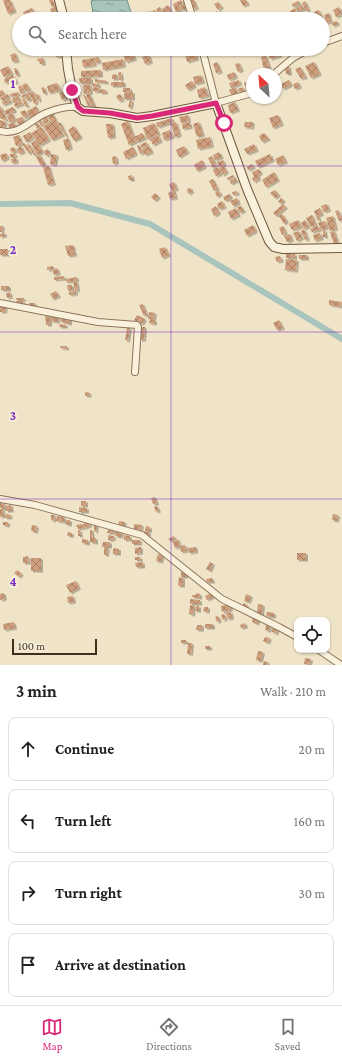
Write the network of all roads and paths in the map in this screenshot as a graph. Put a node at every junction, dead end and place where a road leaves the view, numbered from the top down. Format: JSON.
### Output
{"nodes":[{"id":1,"x":59,"y":0,"type":"edge"},
{"id":2,"x":187,"y":0,"type":"edge"},
{"id":3,"x":62,"y":12,"type":"edge"},
{"id":4,"x":191,"y":12,"type":"edge"},
{"id":5,"x":342,"y":36,"type":"edge"},
{"id":6,"x":330,"y":40,"type":"edge"},
{"id":7,"x":67,"y":56,"type":"edge"},
{"id":8,"x":204,"y":56,"type":"edge"},
{"id":9,"x":296,"y":56,"type":"edge"},
{"id":10,"x":281,"y":68,"type":"edge"},
{"id":11,"x":246,"y":96,"type":"edge"},
{"id":12,"x":216,"y":103,"type":"junction"},
{"id":13,"x":78,"y":107,"type":"junction"},
{"id":14,"x":0,"y":131,"type":"edge"},
{"id":15,"x":342,"y":248,"type":"edge"},
{"id":16,"x":0,"y":303,"type":"edge"},
{"id":17,"x":135,"y":372,"type":"dead end"},
{"id":18,"x":0,"y":499,"type":"edge"},
{"id":19,"x":294,"y":635,"type":"edge"},
{"id":20,"x":323,"y":653,"type":"edge"},
{"id":21,"x":341,"y":665,"type":"edge"}],
"edges":[{"from":1,"to":3,"type":"main road"},
{"from":2,"to":4,"type":"street"},
{"from":5,"to":6,"type":"street"},
{"from":7,"to":13,"type":"main road"},
{"from":8,"to":12,"type":"street"},
{"from":9,"to":10,"type":"street"},
{"from":11,"to":12,"type":"street"},
{"from":12,"to":13,"type":"main road"},
{"from":12,"to":15,"type":"main road"},
{"from":13,"to":14,"type":"street"},
{"from":16,"to":17,"type":"street"},
{"from":18,"to":19,"type":"street"},
{"from":20,"to":21,"type":"street"}]}
